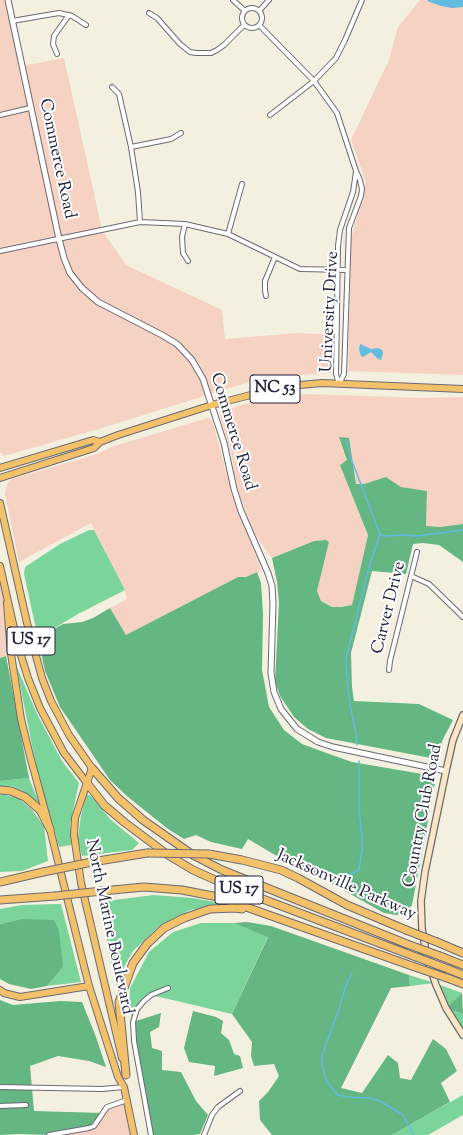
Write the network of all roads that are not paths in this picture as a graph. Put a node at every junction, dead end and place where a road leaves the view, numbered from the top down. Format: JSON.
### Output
{"nodes":[{"id":1,"x":8,"y":0,"type":"edge"},
{"id":2,"x":233,"y":0,"type":"edge"},
{"id":3,"x":269,"y":0,"type":"edge"},
{"id":4,"x":362,"y":0,"type":"edge"},
{"id":5,"x":245,"y":11,"type":"junction"},
{"id":6,"x":259,"y":12,"type":"junction"},
{"id":7,"x":149,"y":13,"type":"dead end"},
{"id":8,"x":69,"y":15,"type":"junction"},
{"id":9,"x":12,"y":21,"type":"junction"},
{"id":10,"x":244,"y":24,"type":"junction"},
{"id":11,"x":86,"y":25,"type":"dead end"},
{"id":12,"x":259,"y":25,"type":"junction"},
{"id":13,"x":57,"y":54,"type":"dead end"},
{"id":14,"x":314,"y":81,"type":"junction"},
{"id":15,"x":112,"y":87,"type":"dead end"},
{"id":16,"x":30,"y":108,"type":"junction"},
{"id":17,"x":0,"y":115,"type":"edge"},
{"id":18,"x":270,"y":115,"type":"dead end"},
{"id":19,"x":181,"y":134,"type":"dead end"},
{"id":20,"x":131,"y":146,"type":"junction"},
{"id":21,"x":356,"y":171,"type":"junction"},
{"id":22,"x":242,"y":184,"type":"dead end"},
{"id":23,"x":140,"y":222,"type":"junction"},
{"id":24,"x":185,"y":224,"type":"junction"},
{"id":25,"x":228,"y":234,"type":"junction"},
{"id":26,"x":59,"y":239,"type":"junction"},
{"id":27,"x":0,"y":251,"type":"edge"},
{"id":28,"x":275,"y":257,"type":"junction"},
{"id":29,"x":188,"y":261,"type":"dead end"},
{"id":30,"x":338,"y":270,"type":"junction"},
{"id":31,"x":347,"y":270,"type":"junction"},
{"id":32,"x":266,"y":296,"type":"dead end"},
{"id":33,"x":339,"y":384,"type":"junction"},
{"id":34,"x":463,"y":389,"type":"edge"},
{"id":35,"x":212,"y":406,"type":"junction"},
{"id":36,"x":100,"y":442,"type":"junction"},
{"id":37,"x":0,"y":468,"type":"edge"},
{"id":38,"x":0,"y":478,"type":"edge"},
{"id":39,"x":0,"y":503,"type":"edge"},
{"id":40,"x":417,"y":552,"type":"dead end"},
{"id":41,"x":0,"y":568,"type":"edge"},
{"id":42,"x":411,"y":576,"type":"junction"},
{"id":43,"x":6,"y":590,"type":"junction"},
{"id":44,"x":463,"y":617,"type":"edge"},
{"id":45,"x":389,"y":670,"type":"dead end"},
{"id":46,"x":463,"y":715,"type":"edge"},
{"id":47,"x":92,"y":768,"type":"junction"},
{"id":48,"x":446,"y":771,"type":"junction"},
{"id":49,"x":87,"y":782,"type":"junction"},
{"id":50,"x":0,"y":790,"type":"edge"},
{"id":51,"x":50,"y":829,"type":"junction"},
{"id":52,"x":2,"y":881,"type":"edge"},
{"id":53,"x":0,"y":900,"type":"edge"},
{"id":54,"x":268,"y":914,"type":"junction"},
{"id":55,"x":463,"y":953,"type":"edge"},
{"id":56,"x":463,"y":965,"type":"edge"},
{"id":57,"x":463,"y":975,"type":"edge"},
{"id":58,"x":463,"y":984,"type":"edge"},
{"id":59,"x":89,"y":986,"type":"junction"},
{"id":60,"x":168,"y":988,"type":"dead end"},
{"id":61,"x":0,"y":990,"type":"edge"},
{"id":62,"x":463,"y":1035,"type":"edge"},
{"id":63,"x":126,"y":1075,"type":"junction"},
{"id":64,"x":0,"y":1087,"type":"edge"},
{"id":65,"x":124,"y":1087,"type":"junction"},
{"id":66,"x":240,"y":1091,"type":"dead end"},
{"id":67,"x":127,"y":1100,"type":"junction"},
{"id":68,"x":26,"y":1105,"type":"dead end"},
{"id":69,"x":0,"y":1106,"type":"edge"},
{"id":70,"x":48,"y":1135,"type":"edge"},
{"id":71,"x":134,"y":1135,"type":"edge"},
{"id":72,"x":151,"y":1135,"type":"edge"},
{"id":73,"x":204,"y":1135,"type":"edge"}],
"edges":[{"from":1,"to":9,"type":"street","name":"Commerce Road"},
{"from":2,"to":5,"type":"street"},
{"from":3,"to":6,"type":"street"},
{"from":4,"to":14,"type":"street"},
{"from":5,"to":6,"type":"street"},
{"from":5,"to":10,"type":"street"},
{"from":6,"to":12,"type":"street"},
{"from":7,"to":10,"type":"street"},
{"from":8,"to":9,"type":"street"},
{"from":8,"to":11,"type":"street"},
{"from":8,"to":13,"type":"street"},
{"from":9,"to":16,"type":"street","name":"Commerce Road"},
{"from":10,"to":12,"type":"street"},
{"from":12,"to":14,"type":"street","name":"University Drive"},
{"from":14,"to":18,"type":"street"},
{"from":14,"to":21,"type":"street","name":"University Drive"},
{"from":15,"to":20,"type":"street"},
{"from":16,"to":17,"type":"street"},
{"from":16,"to":26,"type":"street","name":"Commerce Road"},
{"from":19,"to":20,"type":"street"},
{"from":20,"to":23,"type":"street"},
{"from":21,"to":30,"type":"street","name":"University Drive"},
{"from":21,"to":31,"type":"street","name":"University Drive"},
{"from":22,"to":25,"type":"street"},
{"from":23,"to":24,"type":"street"},
{"from":23,"to":26,"type":"street"},
{"from":24,"to":25,"type":"street"},
{"from":24,"to":29,"type":"street"},
{"from":25,"to":28,"type":"street"},
{"from":26,"to":27,"type":"street"},
{"from":26,"to":35,"type":"street","name":"Commerce Road"},
{"from":28,"to":30,"type":"street"},
{"from":28,"to":32,"type":"street"},
{"from":30,"to":31,"type":"street"},
{"from":30,"to":33,"type":"street","name":"University Drive"},
{"from":31,"to":33,"type":"street","name":"University Drive"},
{"from":33,"to":34,"type":"main road","number":"NC 53"},
{"from":33,"to":35,"type":"main road","number":"NC 53"},
{"from":35,"to":36,"type":"main road","number":"NC 53"},
{"from":35,"to":48,"type":"street","name":"Commerce Road"},
{"from":36,"to":37,"type":"main road","number":"NC 53"},
{"from":36,"to":38,"type":"main road","number":"NC 53"},
{"from":39,"to":47,"type":"main road","number":"US 17"},
{"from":40,"to":42,"type":"street","name":"Carver Drive"},
{"from":41,"to":43,"type":"main road","name":"North Marine Boulevard","number":"US 17"},
{"from":42,"to":44,"type":"street"},
{"from":42,"to":45,"type":"street","name":"Carver Drive"},
{"from":43,"to":49,"type":"main road","number":"US 17"},
{"from":43,"to":51,"type":"main road","name":"North Marine Boulevard"},
{"from":46,"to":48,"type":"main road","name":"Country Club Road"},
{"from":47,"to":49,"type":"main road","name":"North Marine Boulevard"},
{"from":47,"to":56,"type":"highway","number":"US 17","bridge":true},
{"from":48,"to":62,"type":"main road","name":"Country Club Road"},
{"from":49,"to":57,"type":"highway","number":"US 17","bridge":true},
{"from":49,"to":63,"type":"main road","name":"North Marine Boulevard"},
{"from":50,"to":51,"type":"highway"},
{"from":51,"to":59,"type":"main road","name":"North Marine Boulevard"},
{"from":52,"to":55,"type":"highway","name":"Jacksonville Parkway","bridge":true},
{"from":53,"to":54,"type":"highway","bridge":true},
{"from":54,"to":58,"type":"highway","bridge":true},
{"from":54,"to":63,"type":"highway"},
{"from":59,"to":61,"type":"main road"},
{"from":59,"to":65,"type":"main road","name":"North Marine Boulevard"},
{"from":60,"to":72,"type":"street"},
{"from":63,"to":65,"type":"main road","name":"North Marine Boulevard"},
{"from":64,"to":65,"type":"street"},
{"from":65,"to":67,"type":"main road","name":"North Marine Boulevard"},
{"from":66,"to":73,"type":"street"},
{"from":67,"to":70,"type":"street"},
{"from":67,"to":71,"type":"main road","name":"North Marine Boulevard"},
{"from":68,"to":69,"type":"street"}]}
